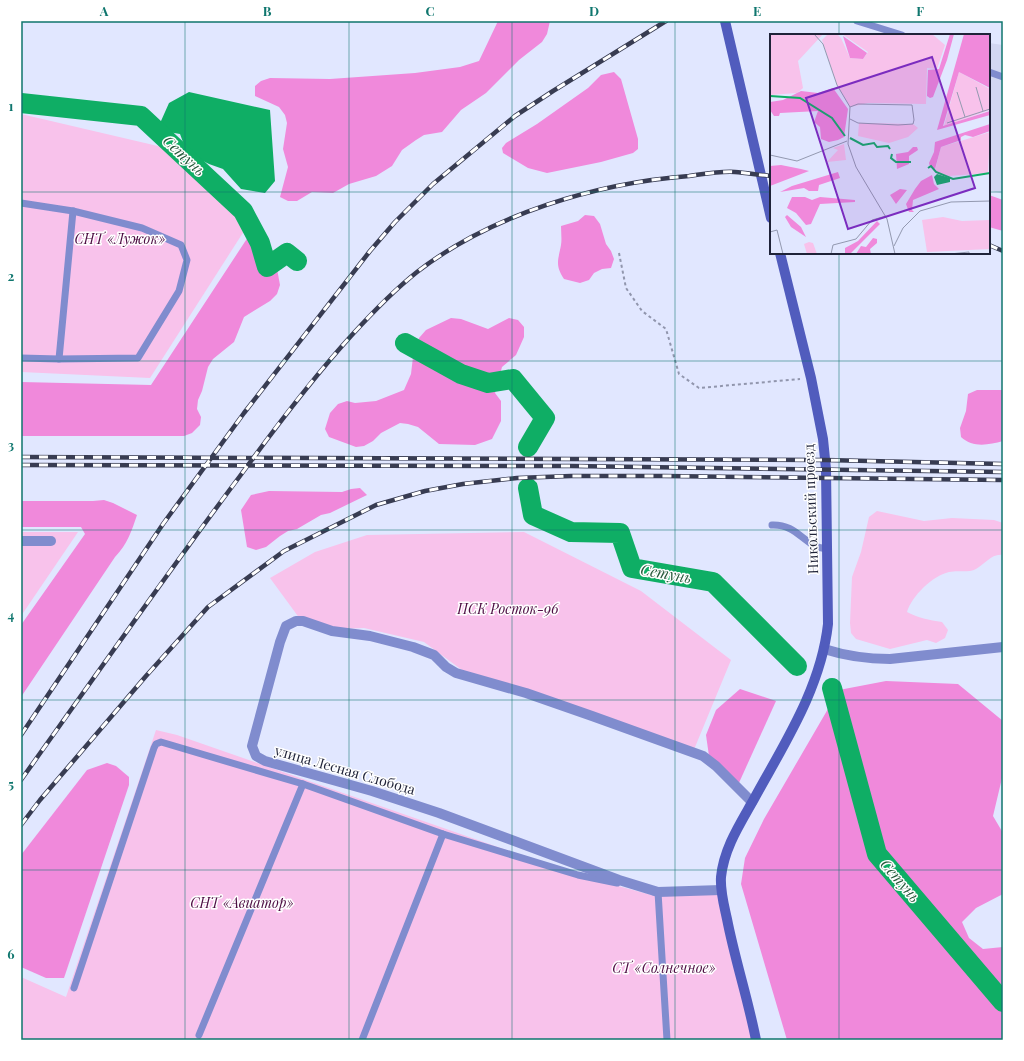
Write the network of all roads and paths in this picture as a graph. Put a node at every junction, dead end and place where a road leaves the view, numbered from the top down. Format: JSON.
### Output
{"nodes":[{"id":1,"x":725,"y":21,"type":"edge"},
{"id":2,"x":857,"y":21,"type":"edge"},
{"id":3,"x":899,"y":34,"type":"edge"},
{"id":4,"x":990,"y":72,"type":"edge"},
{"id":5,"x":1003,"y":77,"type":"edge"},
{"id":6,"x":21,"y":203,"type":"edge"},
{"id":7,"x":74,"y":211,"type":"junction"},
{"id":8,"x":770,"y":214,"type":"edge"},
{"id":9,"x":619,"y":253,"type":"dead end"},
{"id":10,"x":780,"y":254,"type":"edge"},
{"id":11,"x":21,"y":358,"type":"edge"},
{"id":12,"x":59,"y":359,"type":"junction"},
{"id":13,"x":811,"y":378,"type":"junction"},
{"id":14,"x":772,"y":525,"type":"dead end"},
{"id":15,"x":21,"y":541,"type":"edge"},
{"id":16,"x":51,"y":541,"type":"dead end"},
{"id":17,"x":827,"y":549,"type":"junction"},
{"id":18,"x":1003,"y":647,"type":"edge"},
{"id":19,"x":824,"y":649,"type":"junction"},
{"id":20,"x":303,"y":784,"type":"junction"},
{"id":21,"x":752,"y":802,"type":"junction"},
{"id":22,"x":443,"y":834,"type":"junction"},
{"id":23,"x":721,"y":890,"type":"junction"},
{"id":24,"x":658,"y":892,"type":"junction"},
{"id":25,"x":74,"y":988,"type":"dead end"},
{"id":26,"x":199,"y":1036,"type":"dead end"},
{"id":27,"x":362,"y":1040,"type":"edge"},
{"id":28,"x":667,"y":1040,"type":"edge"},
{"id":29,"x":756,"y":1040,"type":"edge"}],
"edges":[{"from":1,"to":8,"type":"main road"},
{"from":2,"to":3,"type":"lane"},
{"from":4,"to":5,"type":"lane"},
{"from":6,"to":7,"type":"lane"},
{"from":7,"to":12,"type":"lane"},
{"from":7,"to":12,"type":"lane"},
{"from":9,"to":13,"type":"path"},
{"from":10,"to":13,"type":"main road","name":"Никольский проезд"},
{"from":11,"to":12,"type":"lane"},
{"from":13,"to":17,"type":"main road","name":"Никольский проезд"},
{"from":14,"to":17,"type":"lane"},
{"from":15,"to":16,"type":"street"},
{"from":17,"to":19,"type":"main road","name":"Никольский проезд"},
{"from":18,"to":19,"type":"street"},
{"from":19,"to":21,"type":"main road","name":"Никольский проезд"},
{"from":20,"to":22,"type":"lane"},
{"from":20,"to":25,"type":"lane"},
{"from":20,"to":26,"type":"lane"},
{"from":21,"to":23,"type":"main road","name":"Никольский проезд"},
{"from":21,"to":24,"type":"street","name":"улица Лесная Слобода"},
{"from":22,"to":24,"type":"lane"},
{"from":22,"to":27,"type":"lane"},
{"from":23,"to":24,"type":"street","name":"улица Лесная Слобода"},
{"from":23,"to":29,"type":"main road","name":"Никольский проезд"},
{"from":24,"to":28,"type":"lane"}]}
